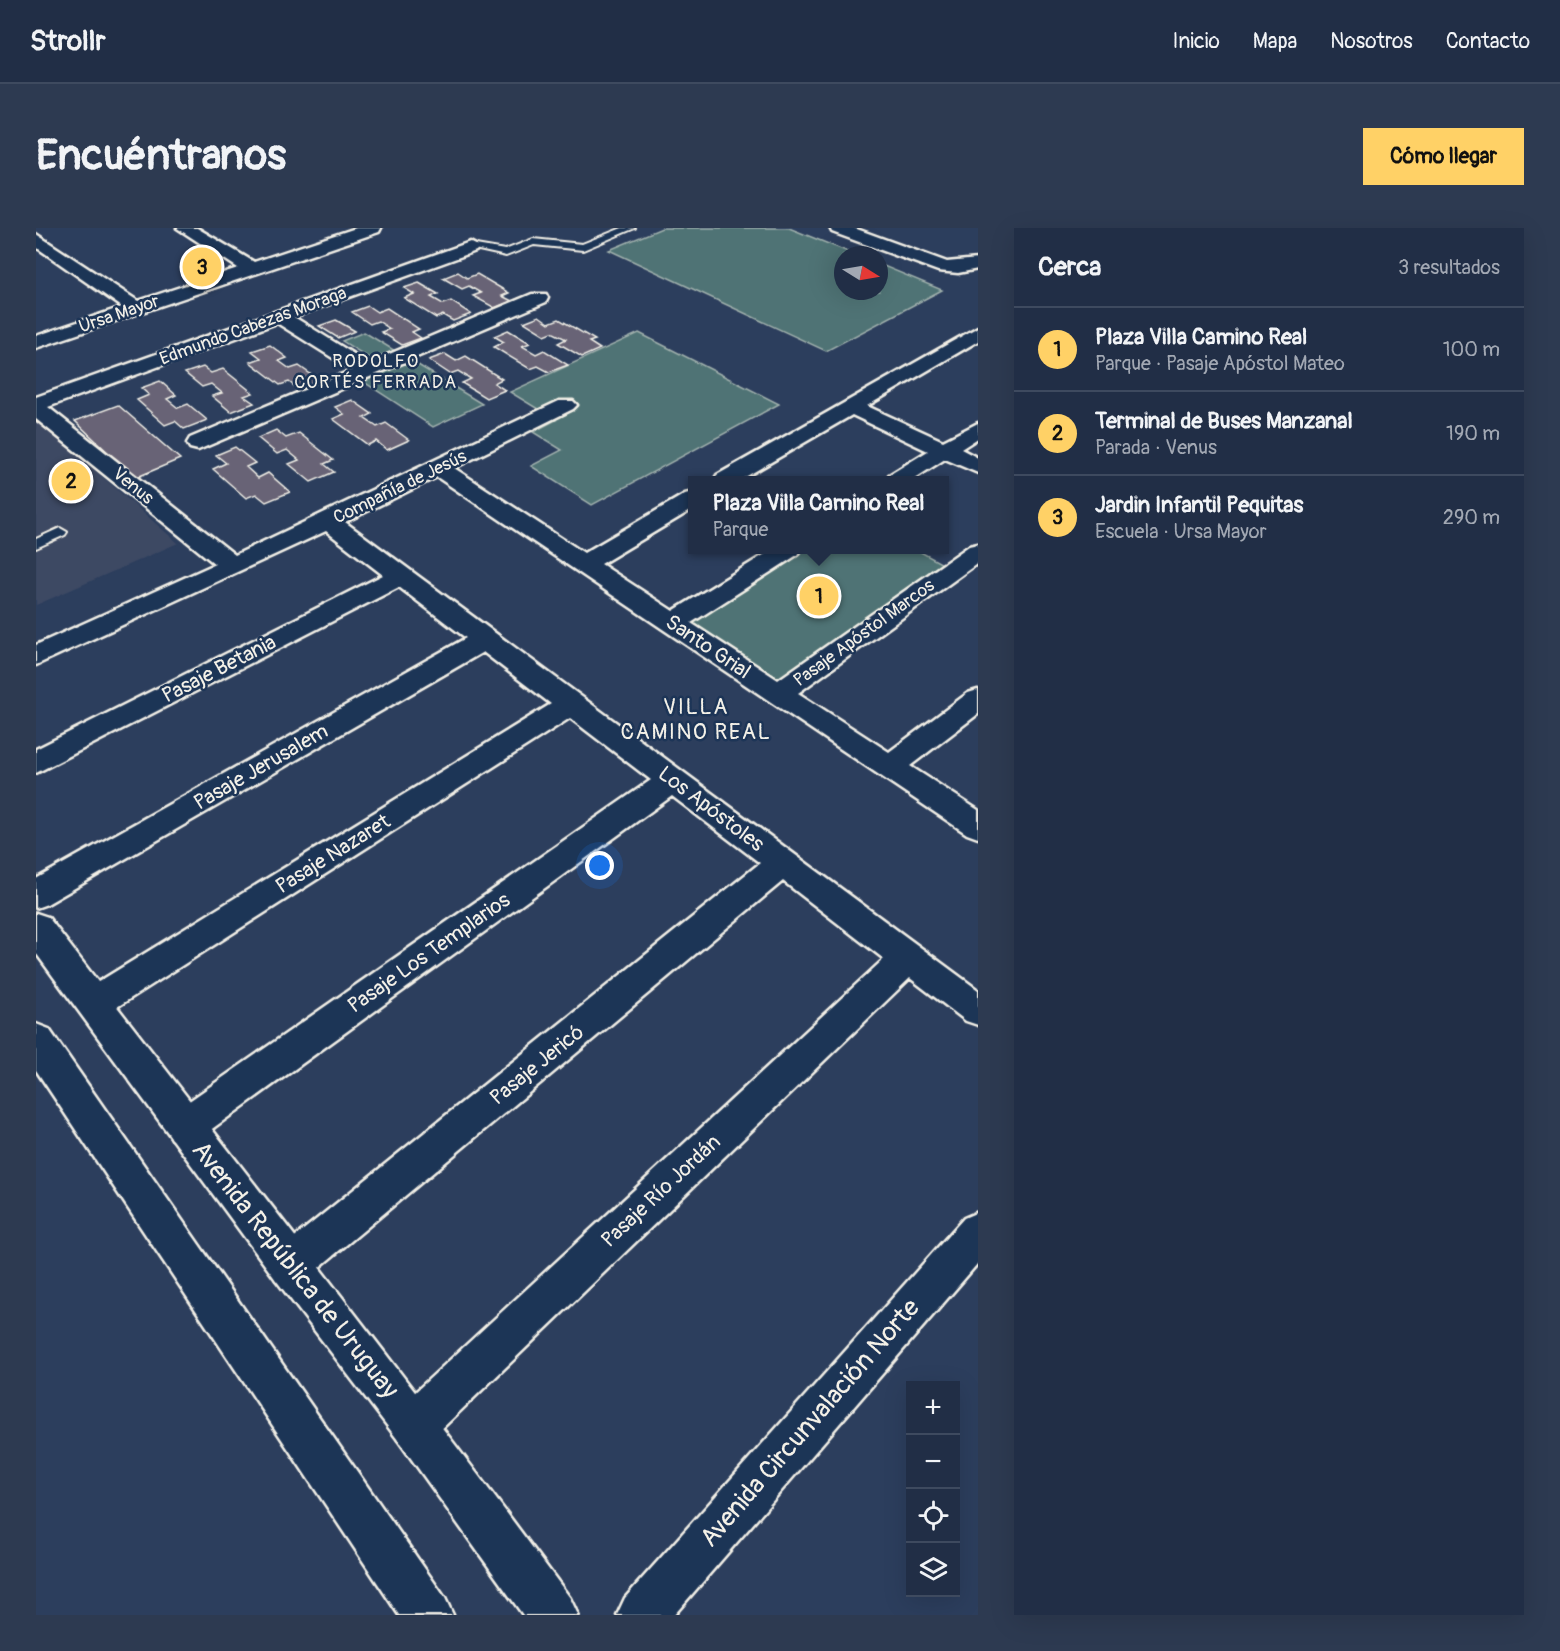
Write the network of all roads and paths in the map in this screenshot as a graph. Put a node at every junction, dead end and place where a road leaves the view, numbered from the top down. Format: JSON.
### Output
{"nodes":[{"id":1,"x":185,"y":228,"type":"edge"},
{"id":2,"x":630,"y":228,"type":"edge"},
{"id":3,"x":838,"y":228,"type":"edge"},
{"id":4,"x":363,"y":229,"type":"edge"},
{"id":5,"x":36,"y":239,"type":"edge"},
{"id":6,"x":470,"y":247,"type":"joint"},
{"id":7,"x":978,"y":264,"type":"edge"},
{"id":8,"x":252,"y":269,"type":"junction"},
{"id":9,"x":539,"y":298,"type":"dead end"},
{"id":10,"x":136,"y":308,"type":"junction"},
{"id":11,"x":280,"y":317,"type":"junction"},
{"id":12,"x":978,"y":333,"type":"edge"},
{"id":13,"x":36,"y":342,"type":"edge"},
{"id":14,"x":367,"y":371,"type":"junction"},
{"id":15,"x":566,"y":405,"type":"dead end"},
{"id":16,"x":36,"y":406,"type":"edge"},
{"id":17,"x":852,"y":407,"type":"junction"},
{"id":18,"x":978,"y":429,"type":"edge"},
{"id":19,"x":198,"y":442,"type":"dead end"},
{"id":20,"x":944,"y":450,"type":"junction"},
{"id":21,"x":978,"y":466,"type":"edge"},
{"id":22,"x":439,"y":468,"type":"junction"},
{"id":23,"x":732,"y":476,"type":"edge"},
{"id":24,"x":903,"y":476,"type":"edge"},
{"id":25,"x":688,"y":502,"type":"edge"},
{"id":26,"x":328,"y":521,"type":"junction"},
{"id":27,"x":60,"y":532,"type":"dead end"},
{"id":28,"x":36,"y":544,"type":"edge"},
{"id":29,"x":978,"y":551,"type":"edge"},
{"id":30,"x":780,"y":554,"type":"edge"},
{"id":31,"x":231,"y":564,"type":"junction"},
{"id":32,"x":582,"y":564,"type":"junction"},
{"id":33,"x":401,"y":576,"type":"junction"},
{"id":34,"x":672,"y":623,"type":"junction"},
{"id":35,"x":485,"y":639,"type":"junction"},
{"id":36,"x":36,"y":657,"type":"edge"},
{"id":37,"x":778,"y":694,"type":"junction"},
{"id":38,"x":978,"y":700,"type":"edge"},
{"id":39,"x":572,"y":704,"type":"junction"},
{"id":40,"x":36,"y":762,"type":"edge"},
{"id":41,"x":889,"y":767,"type":"junction"},
{"id":42,"x":673,"y":780,"type":"junction"},
{"id":43,"x":978,"y":826,"type":"edge"},
{"id":44,"x":783,"y":863,"type":"junction"},
{"id":45,"x":36,"y":895,"type":"edge"},
{"id":46,"x":36,"y":927,"type":"edge"},
{"id":47,"x":908,"y":958,"type":"junction"},
{"id":48,"x":94,"y":1004,"type":"junction"},
{"id":49,"x":978,"y":1010,"type":"edge"},
{"id":50,"x":36,"y":1040,"type":"edge"},
{"id":51,"x":185,"y":1126,"type":"junction"},
{"id":52,"x":978,"y":1232,"type":"edge"},
{"id":53,"x":290,"y":1266,"type":"junction"},
{"id":54,"x":414,"y":1424,"type":"junction"},
{"id":55,"x":428,"y":1615,"type":"edge"},
{"id":56,"x":553,"y":1615,"type":"edge"},
{"id":57,"x":642,"y":1615,"type":"edge"}],
"edges":[{"from":1,"to":8,"type":"street"},
{"from":2,"to":6,"type":"lane"},
{"from":3,"to":7,"type":"street"},
{"from":4,"to":8,"type":"street","name":"Ursa Mayor"},
{"from":5,"to":10,"type":"street"},
{"from":6,"to":11,"type":"street","name":"Edmundo Cabezas Moraga"},
{"from":8,"to":10,"type":"street","name":"Ursa Mayor"},
{"from":9,"to":14,"type":"street"},
{"from":10,"to":13,"type":"street","name":"Ursa Mayor"},
{"from":11,"to":14,"type":"street"},
{"from":11,"to":16,"type":"street","name":"Edmundo Cabezas Moraga"},
{"from":12,"to":17,"type":"street"},
{"from":14,"to":19,"type":"street"},
{"from":15,"to":22,"type":"street","name":"Compañía de Jesús"},
{"from":16,"to":31,"type":"street","name":"Venus"},
{"from":17,"to":20,"type":"street"},
{"from":17,"to":23,"type":"street"},
{"from":18,"to":20,"type":"street"},
{"from":20,"to":21,"type":"street"},
{"from":20,"to":24,"type":"street"},
{"from":22,"to":26,"type":"street","name":"Compañía de Jesús"},
{"from":22,"to":32,"type":"street","name":"Santo Grial"},
{"from":25,"to":32,"type":"street"},
{"from":26,"to":31,"type":"street","name":"Compañía de Jesús"},
{"from":26,"to":33,"type":"street","name":"Los Apóstoles"},
{"from":27,"to":28,"type":"lane"},
{"from":29,"to":37,"type":"street","name":"Pasaje Apóstol Marcos"},
{"from":30,"to":34,"type":"street"},
{"from":31,"to":36,"type":"street","name":"Compañía de Jesús"},
{"from":32,"to":34,"type":"street","name":"Santo Grial"},
{"from":33,"to":35,"type":"street","name":"Los Apóstoles"},
{"from":33,"to":40,"type":"street","name":"Pasaje Betania"},
{"from":34,"to":37,"type":"street","name":"Santo Grial"},
{"from":35,"to":39,"type":"street","name":"Los Apóstoles"},
{"from":35,"to":45,"type":"street","name":"Pasaje Jerusalem"},
{"from":37,"to":41,"type":"street","name":"Santo Grial"},
{"from":38,"to":41,"type":"street"},
{"from":39,"to":42,"type":"street","name":"Los Apóstoles"},
{"from":39,"to":48,"type":"street","name":"Pasaje Nazaret"},
{"from":41,"to":43,"type":"street","name":"Santo Grial"},
{"from":42,"to":44,"type":"street","name":"Los Apóstoles"},
{"from":42,"to":51,"type":"street","name":"Pasaje Los Templarios"},
{"from":44,"to":47,"type":"street","name":"Los Apóstoles"},
{"from":44,"to":53,"type":"street","name":"Pasaje Jericó"},
{"from":46,"to":48,"type":"street","name":"Avenida República de Uruguay"},
{"from":47,"to":49,"type":"street","name":"Los Apóstoles"},
{"from":47,"to":54,"type":"street","name":"Pasaje Río Jordán"},
{"from":48,"to":51,"type":"street","name":"Avenida República de Uruguay"},
{"from":50,"to":55,"type":"street"},
{"from":51,"to":53,"type":"street","name":"Avenida República de Uruguay"},
{"from":52,"to":57,"type":"street","name":"Avenida Circunvalación Norte"},
{"from":53,"to":54,"type":"street","name":"Avenida República de Uruguay"},
{"from":54,"to":56,"type":"street","name":"Avenida República de Uruguay"}]}
